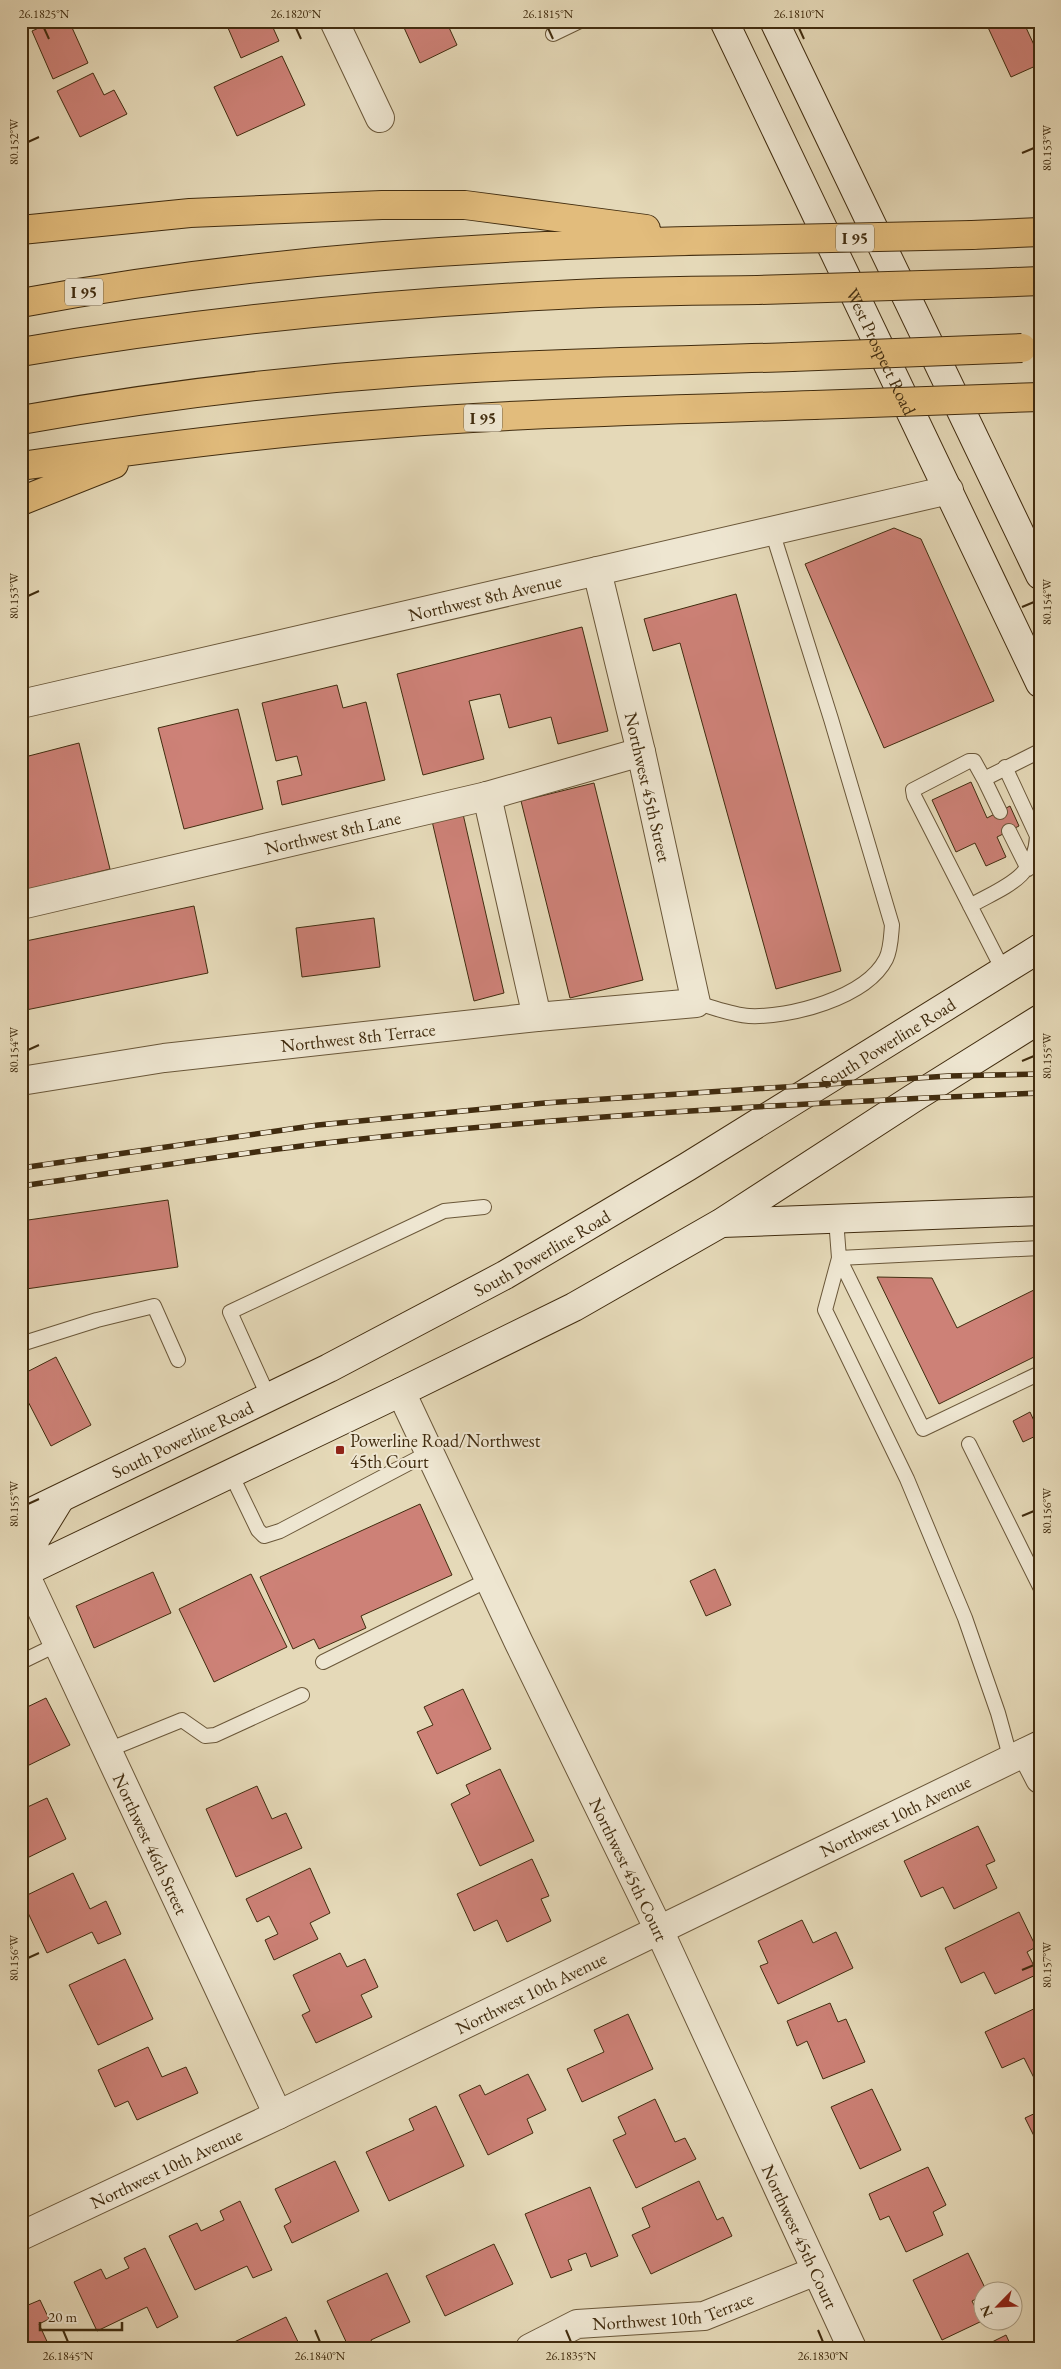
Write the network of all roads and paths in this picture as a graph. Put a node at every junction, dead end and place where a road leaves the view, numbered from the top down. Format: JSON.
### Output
{"nodes":[{"id":1,"x":334,"y":21,"type":"edge"},
{"id":2,"x":580,"y":21,"type":"edge"},
{"id":3,"x":724,"y":21,"type":"edge"},
{"id":4,"x":774,"y":21,"type":"edge"},
{"id":5,"x":553,"y":34,"type":"dead end"},
{"id":6,"x":380,"y":118,"type":"dead end"},
{"id":7,"x":21,"y":230,"type":"edge"},
{"id":8,"x":1040,"y":232,"type":"edge"},
{"id":9,"x":737,"y":240,"type":"junction"},
{"id":10,"x":1040,"y":281,"type":"edge"},
{"id":11,"x":21,"y":303,"type":"edge"},
{"id":12,"x":1031,"y":348,"type":"edge"},
{"id":13,"x":21,"y":352,"type":"edge"},
{"id":14,"x":1040,"y":396,"type":"edge"},
{"id":15,"x":21,"y":420,"type":"edge"},
{"id":16,"x":153,"y":448,"type":"junction"},
{"id":17,"x":21,"y":466,"type":"edge"},
{"id":18,"x":949,"y":490,"type":"junction"},
{"id":19,"x":21,"y":501,"type":"edge"},
{"id":20,"x":772,"y":531,"type":"junction"},
{"id":21,"x":597,"y":572,"type":"junction"},
{"id":22,"x":1040,"y":575,"type":"edge"},
{"id":23,"x":1040,"y":682,"type":"edge"},
{"id":24,"x":21,"y":704,"type":"edge"},
{"id":25,"x":1040,"y":751,"type":"edge"},
{"id":26,"x":641,"y":752,"type":"junction"},
{"id":27,"x":1005,"y":768,"type":"junction"},
{"id":28,"x":984,"y":779,"type":"junction"},
{"id":29,"x":487,"y":796,"type":"junction"},
{"id":30,"x":1000,"y":812,"type":"dead end"},
{"id":31,"x":1009,"y":831,"type":"dead end"},
{"id":32,"x":1028,"y":869,"type":"junction"},
{"id":33,"x":21,"y":905,"type":"edge"},
{"id":34,"x":970,"y":906,"type":"junction"},
{"id":35,"x":1040,"y":948,"type":"edge"},
{"id":36,"x":1003,"y":970,"type":"junction"},
{"id":37,"x":696,"y":1002,"type":"junction"},
{"id":38,"x":537,"y":1017,"type":"junction"},
{"id":39,"x":1040,"y":1019,"type":"edge"},
{"id":40,"x":21,"y":1081,"type":"edge"},
{"id":41,"x":484,"y":1207,"type":"dead end"},
{"id":42,"x":1040,"y":1211,"type":"edge"},
{"id":43,"x":836,"y":1219,"type":"junction"},
{"id":44,"x":721,"y":1223,"type":"junction"},
{"id":45,"x":1040,"y":1248,"type":"edge"},
{"id":46,"x":839,"y":1258,"type":"junction"},
{"id":47,"x":21,"y":1344,"type":"edge"},
{"id":48,"x":178,"y":1360,"type":"dead end"},
{"id":49,"x":1040,"y":1373,"type":"edge"},
{"id":50,"x":401,"y":1392,"type":"junction"},
{"id":51,"x":269,"y":1398,"type":"junction"},
{"id":52,"x":969,"y":1444,"type":"dead end"},
{"id":53,"x":430,"y":1452,"type":"junction"},
{"id":54,"x":231,"y":1474,"type":"junction"},
{"id":55,"x":60,"y":1499,"type":"junction"},
{"id":56,"x":21,"y":1517,"type":"edge"},
{"id":57,"x":23,"y":1573,"type":"edge"},
{"id":58,"x":490,"y":1579,"type":"junction"},
{"id":59,"x":1040,"y":1587,"type":"edge"},
{"id":60,"x":58,"y":1644,"type":"junction"},
{"id":61,"x":21,"y":1662,"type":"edge"},
{"id":62,"x":323,"y":1662,"type":"dead end"},
{"id":63,"x":302,"y":1695,"type":"dead end"},
{"id":64,"x":108,"y":1750,"type":"junction"},
{"id":65,"x":1026,"y":1752,"type":"edge"},
{"id":66,"x":1040,"y":1779,"type":"edge"},
{"id":67,"x":658,"y":1928,"type":"junction"},
{"id":68,"x":278,"y":2115,"type":"junction"},
{"id":69,"x":21,"y":2236,"type":"edge"},
{"id":70,"x":816,"y":2271,"type":"junction"},
{"id":71,"x":530,"y":2348,"type":"edge"},
{"id":72,"x":852,"y":2348,"type":"edge"}],
"edges":[{"from":1,"to":6,"type":"street"},
{"from":2,"to":5,"type":"lane"},
{"from":3,"to":18,"type":"street","name":"West Prospect Road"},
{"from":4,"to":22,"type":"street"},
{"from":7,"to":9,"type":"highway"},
{"from":8,"to":9,"type":"highway","number":"I 95","bridge":true},
{"from":9,"to":11,"type":"highway","number":"I 95"},
{"from":10,"to":13,"type":"highway","bridge":true},
{"from":12,"to":15,"type":"highway","bridge":true},
{"from":14,"to":16,"type":"highway","number":"I 95","bridge":true},
{"from":16,"to":17,"type":"highway","number":"I 95"},
{"from":16,"to":19,"type":"highway"},
{"from":18,"to":20,"type":"street","name":"Northwest 8th Avenue"},
{"from":18,"to":23,"type":"street","name":"West Prospect Road"},
{"from":20,"to":21,"type":"street","name":"Northwest 8th Avenue"},
{"from":20,"to":37,"type":"lane"},
{"from":21,"to":24,"type":"street","name":"Northwest 8th Avenue"},
{"from":21,"to":26,"type":"street","name":"Northwest 45th Street"},
{"from":25,"to":27,"type":"lane"},
{"from":26,"to":29,"type":"street","name":"Northwest 8th Lane"},
{"from":26,"to":37,"type":"street","name":"Northwest 45th Street"},
{"from":27,"to":28,"type":"lane"},
{"from":27,"to":32,"type":"lane"},
{"from":28,"to":30,"type":"lane"},
{"from":28,"to":34,"type":"lane"},
{"from":29,"to":33,"type":"street","name":"Northwest 8th Lane"},
{"from":29,"to":38,"type":"street"},
{"from":31,"to":32,"type":"lane"},
{"from":32,"to":34,"type":"lane"},
{"from":34,"to":36,"type":"lane"},
{"from":35,"to":36,"type":"street","name":"South Powerline Road"},
{"from":36,"to":51,"type":"street","name":"South Powerline Road"},
{"from":37,"to":38,"type":"street","name":"Northwest 8th Terrace"},
{"from":38,"to":40,"type":"street","name":"Northwest 8th Terrace"},
{"from":39,"to":44,"type":"street"},
{"from":41,"to":51,"type":"lane"},
{"from":42,"to":43,"type":"street"},
{"from":43,"to":44,"type":"street"},
{"from":43,"to":46,"type":"lane"},
{"from":44,"to":50,"type":"street"},
{"from":45,"to":46,"type":"lane"},
{"from":46,"to":49,"type":"lane"},
{"from":46,"to":65,"type":"lane"},
{"from":47,"to":48,"type":"lane"},
{"from":50,"to":53,"type":"street","name":"Northwest 45th Court"},
{"from":50,"to":54,"type":"street"},
{"from":51,"to":55,"type":"street","name":"South Powerline Road"},
{"from":52,"to":59,"type":"lane"},
{"from":53,"to":54,"type":"lane"},
{"from":53,"to":58,"type":"street","name":"Northwest 45th Court"},
{"from":54,"to":57,"type":"street"},
{"from":55,"to":56,"type":"street","name":"South Powerline Road"},
{"from":55,"to":57,"type":"street"},
{"from":57,"to":60,"type":"street","name":"Northwest 46th Street"},
{"from":58,"to":62,"type":"lane"},
{"from":58,"to":67,"type":"street","name":"Northwest 45th Court"},
{"from":60,"to":61,"type":"lane"},
{"from":60,"to":64,"type":"street","name":"Northwest 46th Street"},
{"from":63,"to":64,"type":"lane"},
{"from":64,"to":68,"type":"street","name":"Northwest 46th Street"},
{"from":65,"to":66,"type":"street"},
{"from":65,"to":67,"type":"street","name":"Northwest 10th Avenue"},
{"from":67,"to":68,"type":"street","name":"Northwest 10th Avenue"},
{"from":67,"to":70,"type":"street","name":"Northwest 45th Court"},
{"from":68,"to":69,"type":"street","name":"Northwest 10th Avenue"},
{"from":70,"to":71,"type":"street","name":"Northwest 10th Terrace"},
{"from":70,"to":72,"type":"street","name":"Northwest 45th Court"}]}
